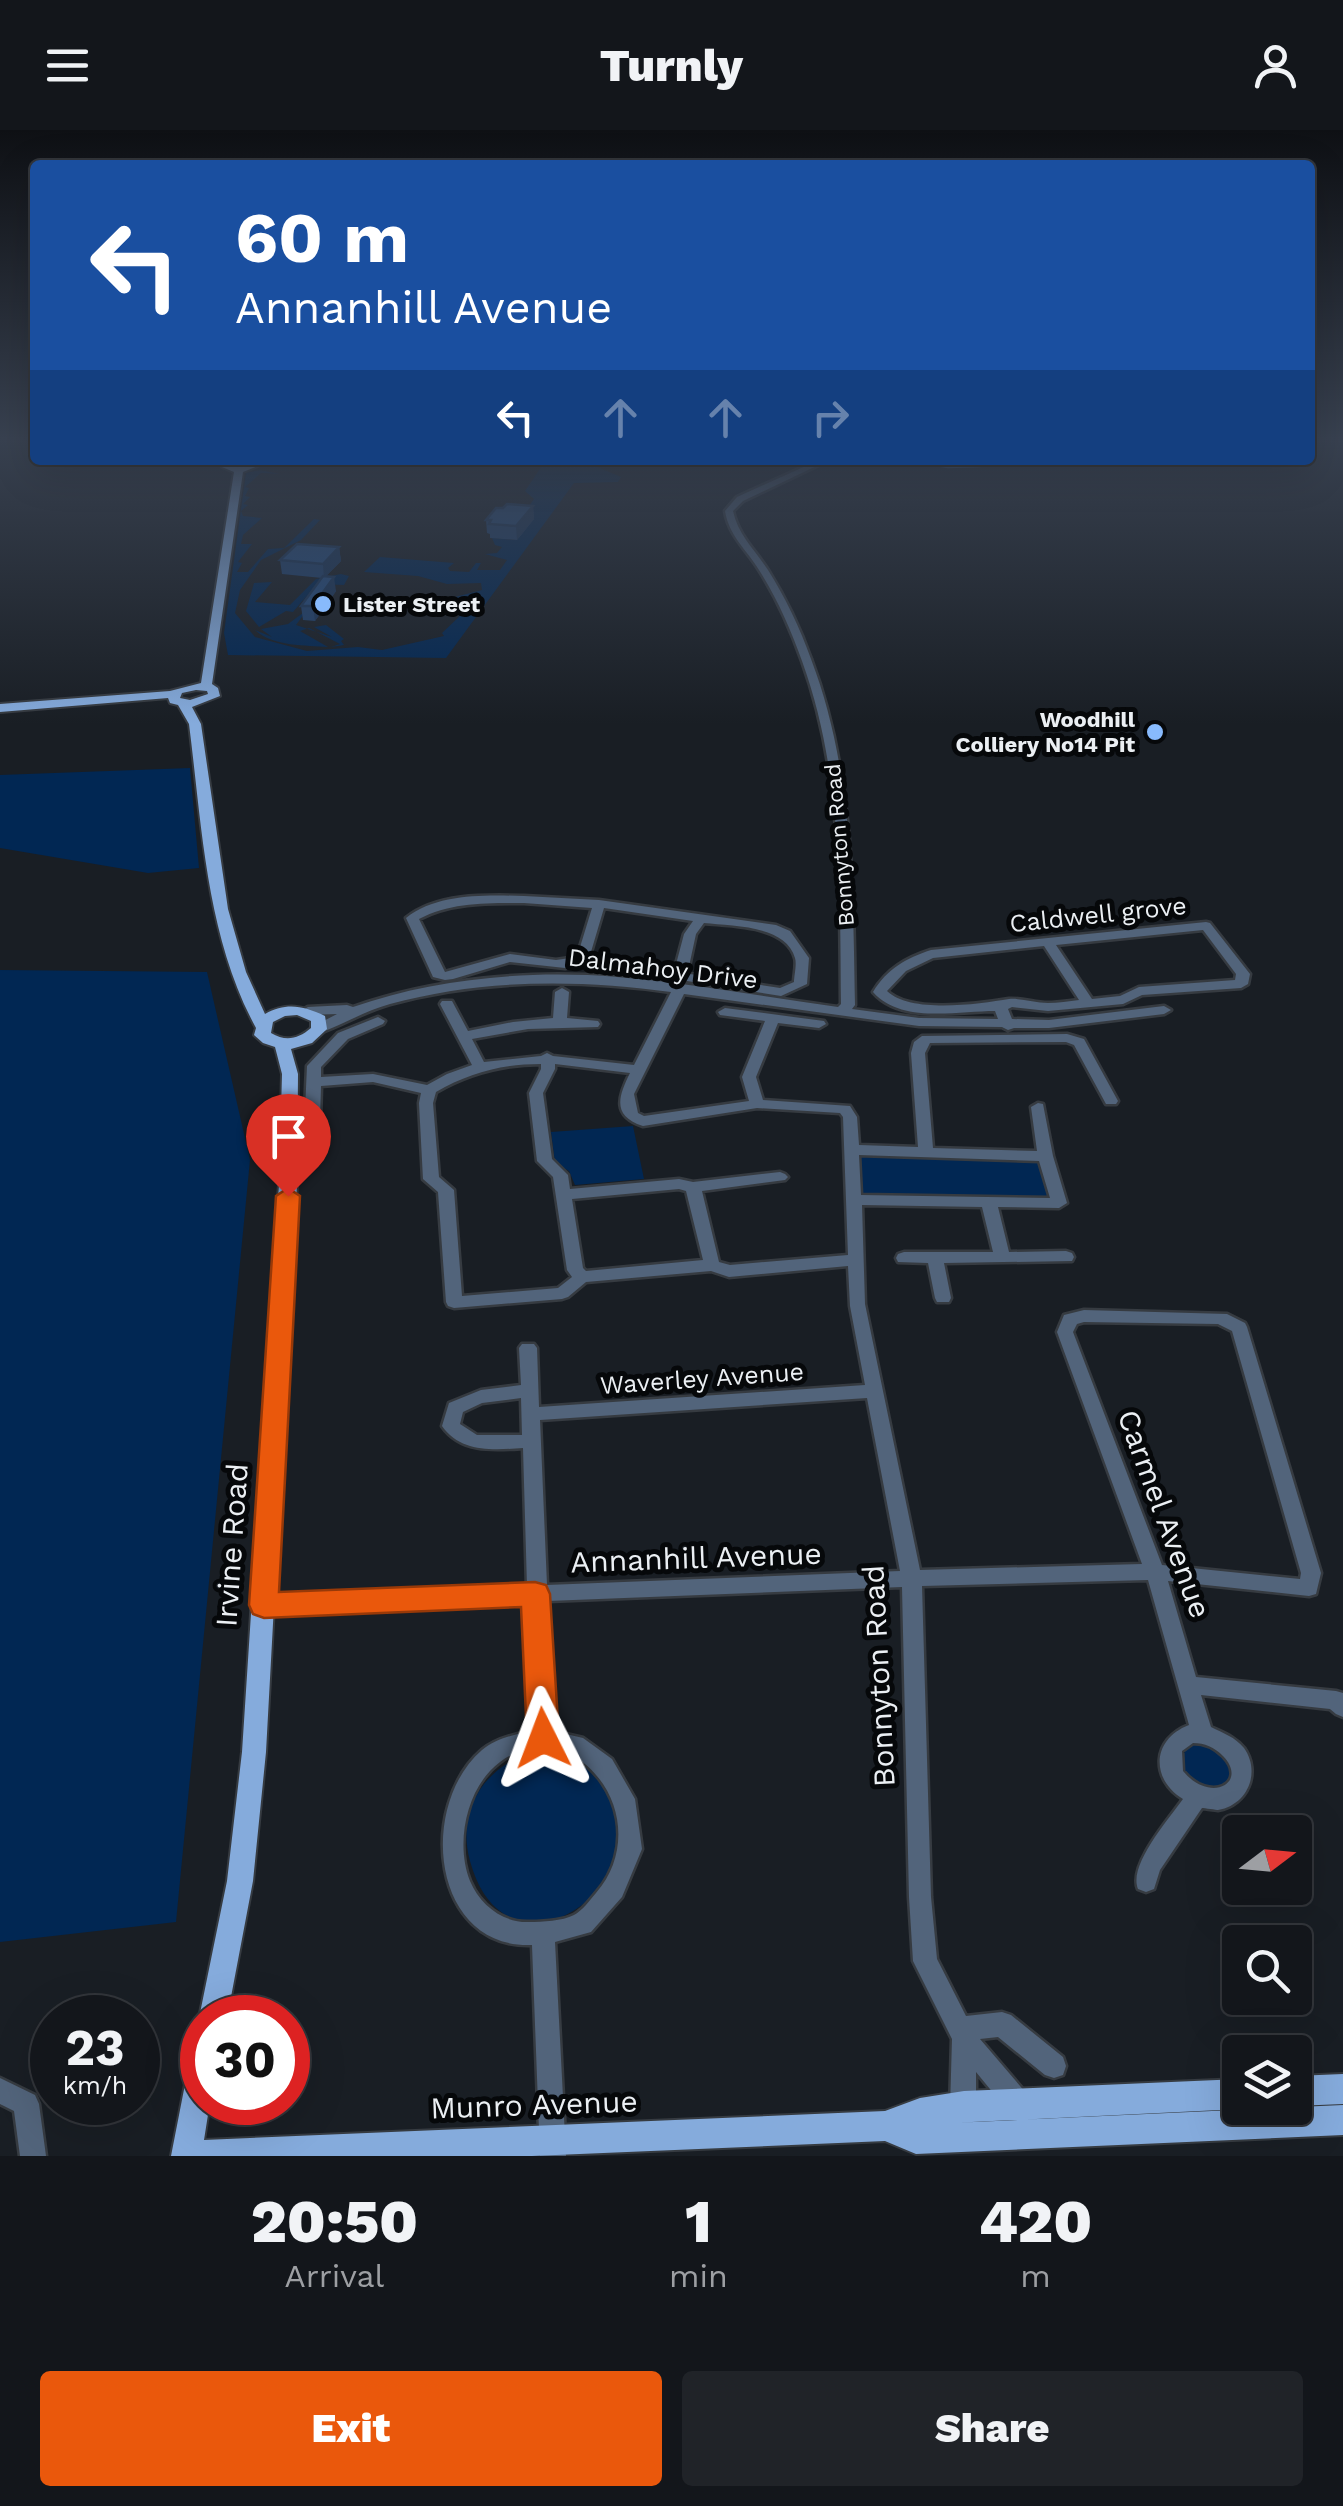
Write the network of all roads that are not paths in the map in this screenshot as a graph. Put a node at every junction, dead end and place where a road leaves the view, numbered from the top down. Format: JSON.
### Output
{"nodes":[{"id":1,"x":228,"y":535,"type":"edge"},
{"id":2,"x":735,"y":535,"type":"edge"},
{"id":3,"x":207,"y":668,"type":"junction"},
{"id":4,"x":190,"y":686,"type":"junction"},
{"id":5,"x":208,"y":693,"type":"junction"},
{"id":6,"x":178,"y":699,"type":"junction"},
{"id":7,"x":0,"y":708,"type":"edge"},
{"id":8,"x":195,"y":724,"type":"junction"},
{"id":9,"x":599,"y":904,"type":"junction"},
{"id":10,"x":702,"y":917,"type":"junction"},
{"id":11,"x":1048,"y":942,"type":"junction"},
{"id":12,"x":509,"y":958,"type":"junction"},
{"id":13,"x":516,"y":980,"type":"junction"},
{"id":14,"x":679,"y":990,"type":"junction"},
{"id":15,"x":562,"y":992,"type":"dead end"},
{"id":16,"x":250,"y":994,"type":"junction"},
{"id":17,"x":1088,"y":1003,"type":"junction"},
{"id":18,"x":447,"y":1004,"type":"dead end"},
{"id":19,"x":1000,"y":1007,"type":"junction"},
{"id":20,"x":361,"y":1008,"type":"junction"},
{"id":21,"x":842,"y":1010,"type":"junction"},
{"id":22,"x":1164,"y":1010,"type":"dead end"},
{"id":23,"x":299,"y":1011,"type":"junction"},
{"id":24,"x":725,"y":1012,"type":"dead end"},
{"id":25,"x":773,"y":1018,"type":"junction"},
{"id":26,"x":560,"y":1020,"type":"junction"},
{"id":27,"x":378,"y":1021,"type":"dead end"},
{"id":28,"x":593,"y":1024,"type":"dead end"},
{"id":29,"x":819,"y":1024,"type":"dead end"},
{"id":30,"x":262,"y":1025,"type":"junction"},
{"id":31,"x":1008,"y":1026,"type":"junction"},
{"id":32,"x":314,"y":1034,"type":"junction"},
{"id":33,"x":465,"y":1036,"type":"junction"},
{"id":34,"x":282,"y":1044,"type":"junction"},
{"id":35,"x":547,"y":1057,"type":"junction"},
{"id":36,"x":482,"y":1069,"type":"junction"},
{"id":37,"x":638,"y":1070,"type":"junction"},
{"id":38,"x":301,"y":1078,"type":"junction"},
{"id":39,"x":429,"y":1090,"type":"junction"},
{"id":40,"x":1112,"y":1101,"type":"dead end"},
{"id":41,"x":757,"y":1104,"type":"junction"},
{"id":42,"x":1038,"y":1107,"type":"dead end"},
{"id":43,"x":851,"y":1150,"type":"junction"},
{"id":44,"x":926,"y":1153,"type":"junction"},
{"id":45,"x":311,"y":1156,"type":"dead end"},
{"id":46,"x":1045,"y":1156,"type":"junction"},
{"id":47,"x":780,"y":1178,"type":"dead end"},
{"id":48,"x":693,"y":1187,"type":"junction"},
{"id":49,"x":566,"y":1194,"type":"junction"},
{"id":50,"x":853,"y":1200,"type":"junction"},
{"id":51,"x":989,"y":1202,"type":"junction"},
{"id":52,"x":1066,"y":1257,"type":"dead end"},
{"id":53,"x":904,"y":1258,"type":"dead end"},
{"id":54,"x":935,"y":1258,"type":"junction"},
{"id":55,"x":1002,"y":1258,"type":"junction"},
{"id":56,"x":855,"y":1260,"type":"junction"},
{"id":57,"x":712,"y":1265,"type":"junction"},
{"id":58,"x":582,"y":1278,"type":"junction"},
{"id":59,"x":943,"y":1298,"type":"dead end"},
{"id":60,"x":528,"y":1348,"type":"dead end"},
{"id":61,"x":529,"y":1391,"type":"junction"},
{"id":62,"x":876,"y":1391,"type":"junction"},
{"id":63,"x":531,"y":1414,"type":"junction"},
{"id":64,"x":530,"y":1441,"type":"junction"},
{"id":65,"x":1156,"y":1572,"type":"junction"},
{"id":66,"x":912,"y":1581,"type":"junction"},
{"id":67,"x":1310,"y":1588,"type":"joint"},
{"id":68,"x":535,"y":1594,"type":"junction"},
{"id":69,"x":264,"y":1605,"type":"junction"},
{"id":70,"x":1190,"y":1684,"type":"junction"},
{"id":71,"x":1343,"y":1708,"type":"edge"},
{"id":72,"x":1202,"y":1733,"type":"junction"},
{"id":73,"x":543,"y":1738,"type":"junction"},
{"id":74,"x":1198,"y":1796,"type":"junction"},
{"id":75,"x":1146,"y":1880,"type":"dead end"},
{"id":76,"x":542,"y":1933,"type":"junction"},
{"id":77,"x":217,"y":1995,"type":"edge"},
{"id":78,"x":962,"y":2034,"type":"junction"},
{"id":79,"x":1054,"y":2066,"type":"dead end"},
{"id":80,"x":1343,"y":2089,"type":"edge"},
{"id":81,"x":0,"y":2090,"type":"edge"},
{"id":82,"x":1312,"y":2091,"type":"edge"},
{"id":83,"x":1222,"y":2095,"type":"edge"},
{"id":84,"x":964,"y":2106,"type":"junction"},
{"id":85,"x":1019,"y":2106,"type":"junction"},
{"id":86,"x":1343,"y":2120,"type":"edge"},
{"id":87,"x":190,"y":2125,"type":"edge"},
{"id":88,"x":885,"y":2126,"type":"junction"},
{"id":89,"x":953,"y":2147,"type":"edge"},
{"id":90,"x":553,"y":2148,"type":"edge"},
{"id":91,"x":920,"y":2148,"type":"edge"},
{"id":92,"x":33,"y":2156,"type":"edge"},
{"id":93,"x":183,"y":2156,"type":"edge"}],
"edges":[{"from":1,"to":3,"type":"main road"},
{"from":2,"to":21,"type":"street","name":"Bonnyton Road"},
{"from":3,"to":4,"type":"main road"},
{"from":3,"to":5,"type":"main road"},
{"from":4,"to":5,"type":"main road"},
{"from":4,"to":6,"type":"main road"},
{"from":5,"to":6,"type":"main road"},
{"from":5,"to":8,"type":"main road"},
{"from":6,"to":7,"type":"main road"},
{"from":6,"to":8,"type":"main road"},
{"from":8,"to":16,"type":"main road"},
{"from":9,"to":10,"type":"street"},
{"from":9,"to":12,"type":"street"},
{"from":9,"to":12,"type":"street"},
{"from":10,"to":10,"type":"street"},
{"from":11,"to":17,"type":"street","name":"Caldwell grove"},
{"from":11,"to":17,"type":"street","name":"Caldwell grove"},
{"from":11,"to":19,"type":"street","name":"Caldwell grove"},
{"from":12,"to":13,"type":"street"},
{"from":13,"to":14,"type":"street","name":"Dalmahoy Drive"},
{"from":13,"to":20,"type":"street","name":"Dalmahoy Drive"},
{"from":14,"to":21,"type":"street","name":"Dalmahoy Drive"},
{"from":14,"to":37,"type":"street"},
{"from":15,"to":26,"type":"street"},
{"from":16,"to":23,"type":"main road"},
{"from":16,"to":30,"type":"main road"},
{"from":17,"to":19,"type":"street","name":"Caldwell grove"},
{"from":18,"to":33,"type":"street"},
{"from":19,"to":31,"type":"street"},
{"from":20,"to":23,"type":"street"},
{"from":20,"to":32,"type":"street"},
{"from":21,"to":31,"type":"street","name":"Dalmahoy Drive"},
{"from":22,"to":31,"type":"street","name":"Dalmahoy Drive"},
{"from":23,"to":30,"type":"main road"},
{"from":23,"to":32,"type":"main road"},
{"from":24,"to":25,"type":"street"},
{"from":25,"to":29,"type":"street"},
{"from":25,"to":41,"type":"street"},
{"from":26,"to":28,"type":"street"},
{"from":26,"to":33,"type":"street"},
{"from":27,"to":38,"type":"street"},
{"from":30,"to":34,"type":"main road"},
{"from":32,"to":34,"type":"main road"},
{"from":32,"to":38,"type":"main road"},
{"from":33,"to":36,"type":"street"},
{"from":34,"to":38,"type":"main road"},
{"from":35,"to":36,"type":"street"},
{"from":35,"to":37,"type":"street"},
{"from":35,"to":49,"type":"street"},
{"from":36,"to":39,"type":"street"},
{"from":37,"to":41,"type":"street"},
{"from":38,"to":39,"type":"street"},
{"from":38,"to":45,"type":"street"},
{"from":38,"to":69,"type":"main road","name":"Irvine Road"},
{"from":39,"to":58,"type":"street"},
{"from":40,"to":44,"type":"street"},
{"from":41,"to":43,"type":"street","name":"Bonnyton Road"},
{"from":42,"to":46,"type":"street"},
{"from":43,"to":44,"type":"street"},
{"from":43,"to":50,"type":"street","name":"Bonnyton Road"},
{"from":44,"to":46,"type":"street"},
{"from":46,"to":51,"type":"street"},
{"from":47,"to":48,"type":"street"},
{"from":48,"to":49,"type":"street"},
{"from":48,"to":57,"type":"street"},
{"from":49,"to":58,"type":"street"},
{"from":50,"to":51,"type":"street"},
{"from":50,"to":56,"type":"street","name":"Bonnyton Road"},
{"from":51,"to":55,"type":"street"},
{"from":52,"to":55,"type":"street"},
{"from":53,"to":54,"type":"street"},
{"from":54,"to":55,"type":"street"},
{"from":54,"to":59,"type":"street"},
{"from":56,"to":57,"type":"street"},
{"from":56,"to":62,"type":"street","name":"Bonnyton Road"},
{"from":57,"to":58,"type":"street"},
{"from":60,"to":61,"type":"street"},
{"from":61,"to":63,"type":"street"},
{"from":61,"to":64,"type":"street"},
{"from":62,"to":63,"type":"street","name":"Waverley Avenue"},
{"from":62,"to":66,"type":"street","name":"Bonnyton Road"},
{"from":63,"to":64,"type":"street"},
{"from":64,"to":68,"type":"street"},
{"from":65,"to":66,"type":"street","name":"Annanhill Avenue"},
{"from":65,"to":67,"type":"street","name":"Annanhill Avenue"},
{"from":65,"to":67,"type":"street","name":"Carmel Avenue"},
{"from":65,"to":70,"type":"street","name":"Carmel Avenue"},
{"from":66,"to":68,"type":"street","name":"Annanhill Avenue"},
{"from":66,"to":78,"type":"street","name":"Bonnyton Road"},
{"from":68,"to":69,"type":"street","name":"Annanhill Avenue"},
{"from":68,"to":73,"type":"street"},
{"from":69,"to":77,"type":"main road","name":"Irvine Road"},
{"from":70,"to":71,"type":"street"},
{"from":70,"to":72,"type":"street","name":"Carmel Avenue"},
{"from":72,"to":74,"type":"street"},
{"from":72,"to":74,"type":"street"},
{"from":73,"to":76,"type":"street"},
{"from":73,"to":76,"type":"street"},
{"from":74,"to":75,"type":"street"},
{"from":76,"to":90,"type":"street"},
{"from":78,"to":79,"type":"street"},
{"from":78,"to":84,"type":"street","name":"Bonnyton Road"},
{"from":78,"to":85,"type":"street","name":"Bonnyton Road"},
{"from":80,"to":82,"type":"main road"},
{"from":81,"to":92,"type":"street"},
{"from":83,"to":85,"type":"main road","name":"Munro Avenue"},
{"from":84,"to":85,"type":"main road","name":"Munro Avenue"},
{"from":84,"to":88,"type":"main road","name":"Munro Avenue"},
{"from":84,"to":89,"type":"street","name":"Bonnyton Road"},
{"from":86,"to":89,"type":"main road","name":"Munro Avenue"},
{"from":87,"to":93,"type":"main road"},
{"from":88,"to":90,"type":"main road","name":"Munro Avenue"},
{"from":88,"to":91,"type":"main road","name":"Munro Avenue"},
{"from":89,"to":91,"type":"main road","name":"Munro Avenue"},
{"from":90,"to":93,"type":"main road","name":"Munro Avenue"}]}
